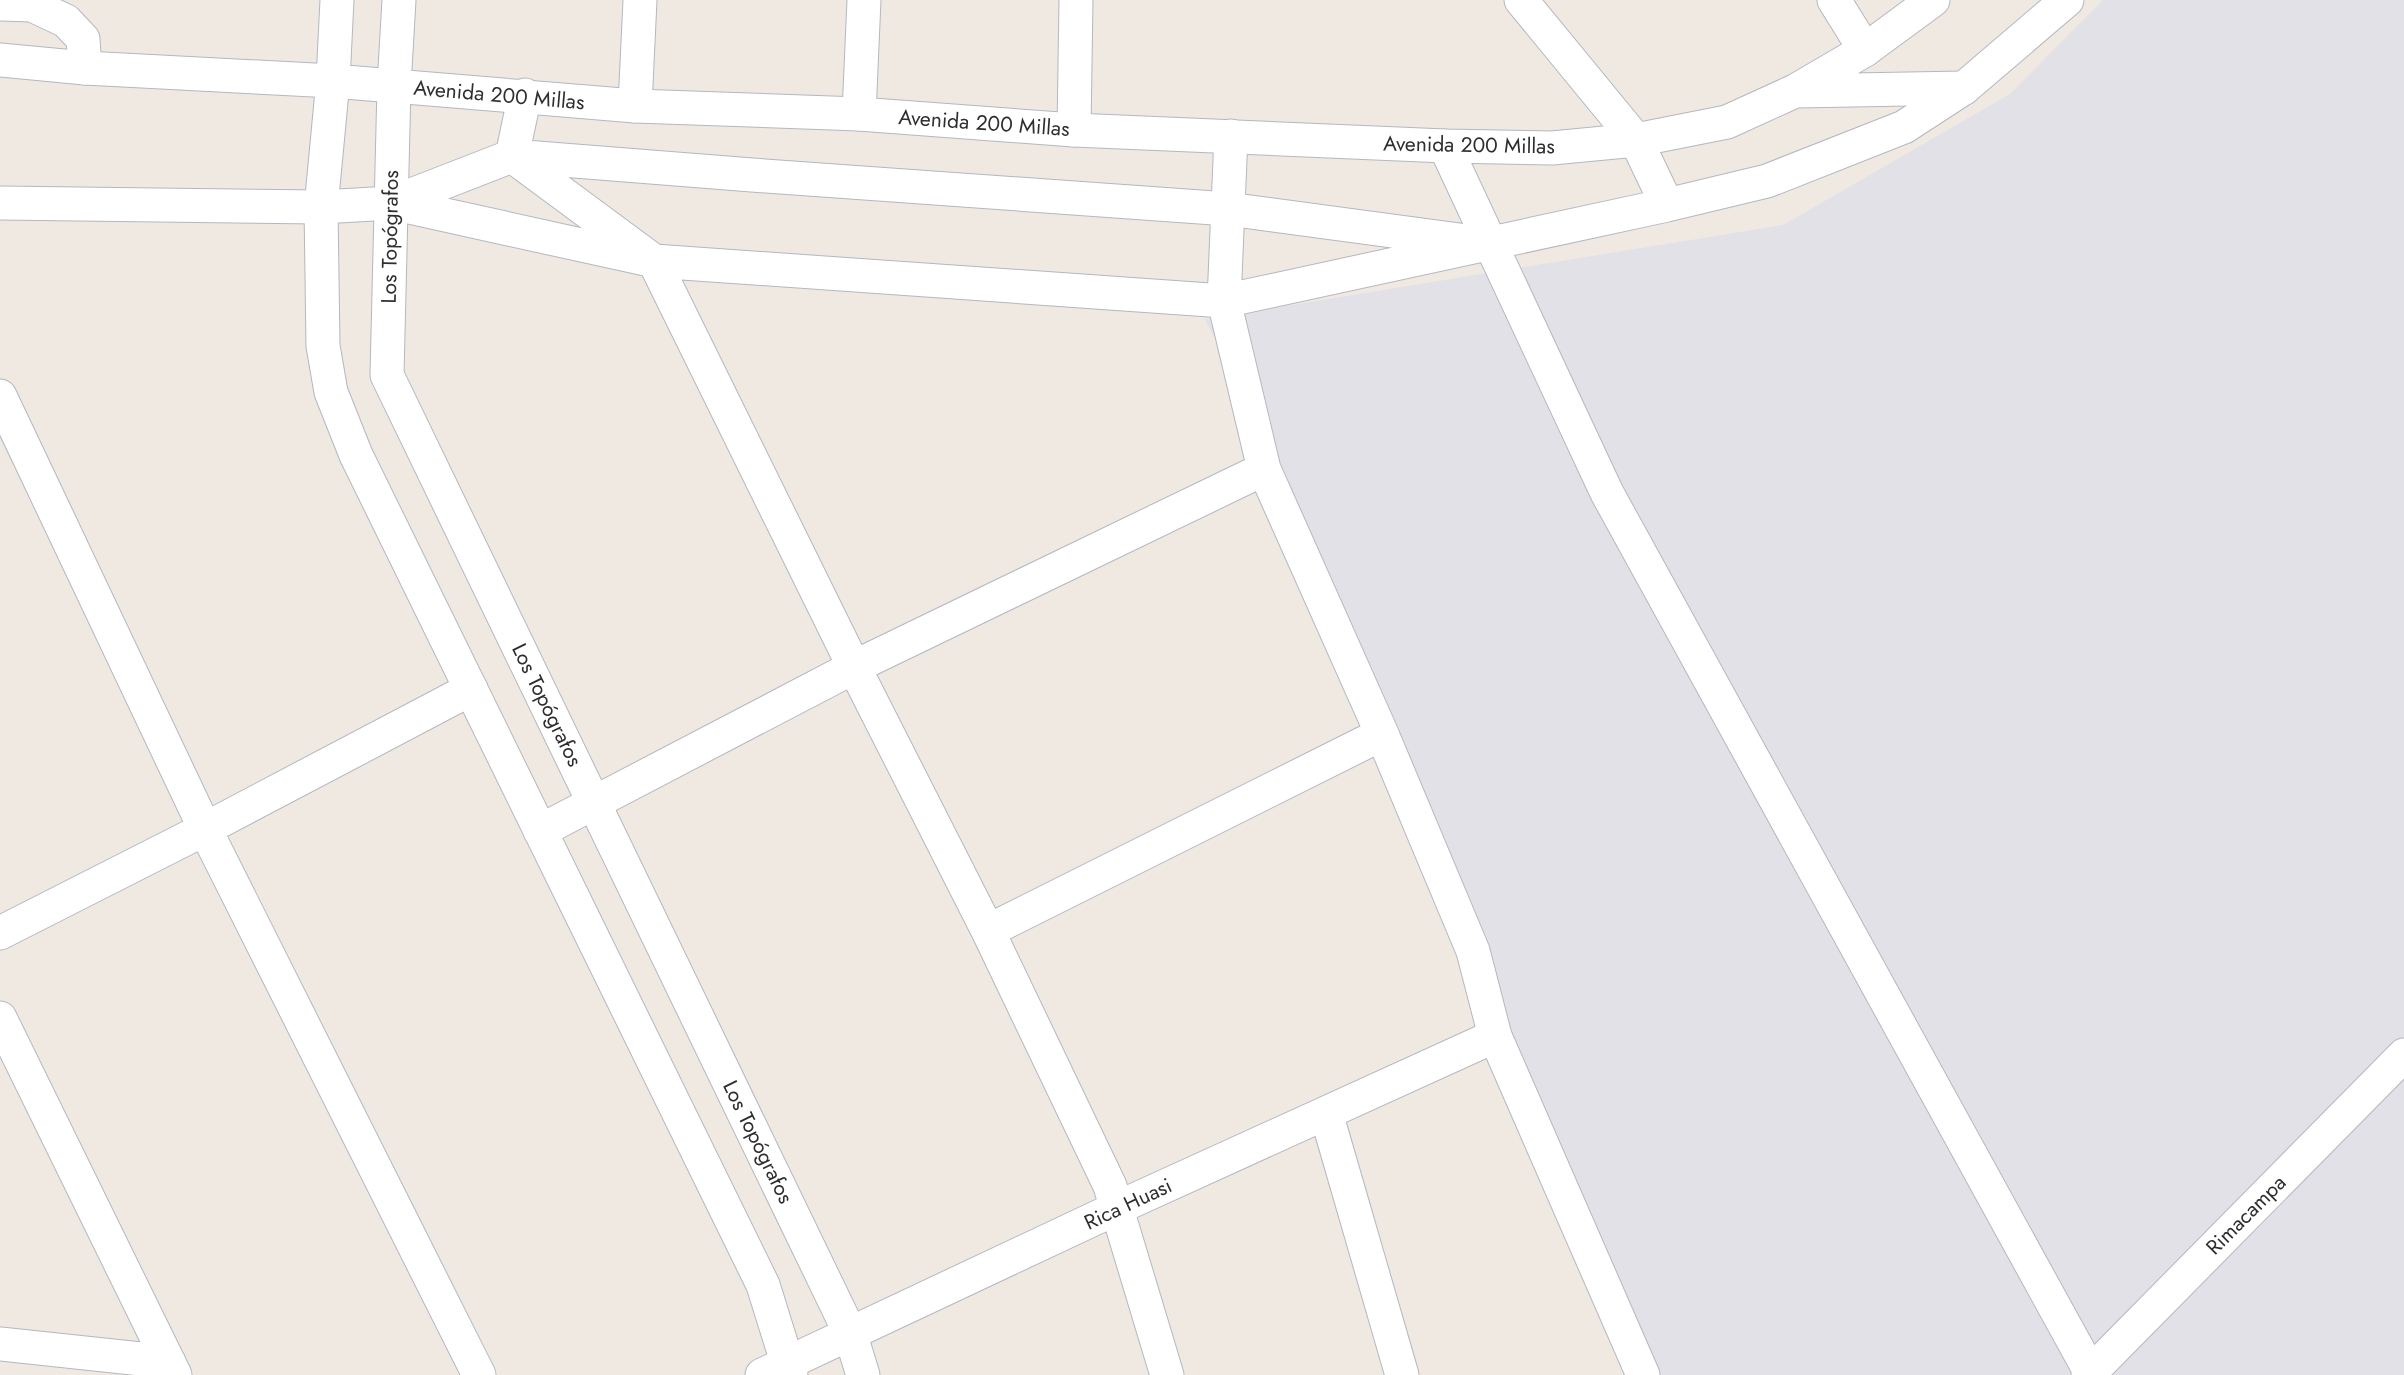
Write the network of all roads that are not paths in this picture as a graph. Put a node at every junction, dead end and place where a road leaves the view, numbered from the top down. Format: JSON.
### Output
{"nodes":[{"id":1,"x":337,"y":0,"type":"edge"},
{"id":2,"x":399,"y":0,"type":"edge"},
{"id":3,"x":640,"y":0,"type":"edge"},
{"id":4,"x":864,"y":0,"type":"edge"},
{"id":5,"x":1076,"y":0,"type":"edge"},
{"id":6,"x":1521,"y":0,"type":"edge"},
{"id":7,"x":1834,"y":0,"type":"edge"},
{"id":8,"x":1933,"y":0,"type":"edge"},
{"id":9,"x":2067,"y":0,"type":"edge"},
{"id":10,"x":0,"y":4,"type":"edge"},
{"id":11,"x":1865,"y":50,"type":"junction"},
{"id":12,"x":0,"y":60,"type":"edge"},
{"id":13,"x":85,"y":68,"type":"junction"},
{"id":14,"x":333,"y":81,"type":"junction"},
{"id":15,"x":394,"y":86,"type":"junction"},
{"id":16,"x":1964,"y":88,"type":"junction"},
{"id":17,"x":1796,"y":92,"type":"junction"},
{"id":18,"x":525,"y":95,"type":"junction"},
{"id":19,"x":635,"y":106,"type":"junction"},
{"id":20,"x":859,"y":114,"type":"junction"},
{"id":21,"x":1074,"y":130,"type":"junction"},
{"id":22,"x":1231,"y":136,"type":"junction"},
{"id":23,"x":1636,"y":140,"type":"junction"},
{"id":24,"x":1445,"y":146,"type":"junction"},
{"id":25,"x":512,"y":156,"type":"junction"},
{"id":26,"x":0,"y":203,"type":"edge"},
{"id":27,"x":391,"y":204,"type":"junction"},
{"id":28,"x":1667,"y":205,"type":"junction"},
{"id":29,"x":321,"y":207,"type":"junction"},
{"id":30,"x":1228,"y":208,"type":"junction"},
{"id":31,"x":1489,"y":244,"type":"junction"},
{"id":32,"x":654,"y":261,"type":"junction"},
{"id":33,"x":1224,"y":301,"type":"junction"},
{"id":34,"x":0,"y":396,"type":"edge"},
{"id":35,"x":1264,"y":470,"type":"junction"},
{"id":36,"x":854,"y":667,"type":"junction"},
{"id":37,"x":471,"y":689,"type":"junction"},
{"id":38,"x":1382,"y":734,"type":"junction"},
{"id":39,"x":594,"y":802,"type":"junction"},
{"id":40,"x":206,"y":829,"type":"junction"},
{"id":41,"x":540,"y":831,"type":"junction"},
{"id":42,"x":988,"y":931,"type":"junction"},
{"id":43,"x":0,"y":933,"type":"edge"},
{"id":44,"x":0,"y":1018,"type":"edge"},
{"id":45,"x":1495,"y":1036,"type":"junction"},
{"id":46,"x":2404,"y":1055,"type":"edge"},
{"id":47,"x":1326,"y":1113,"type":"junction"},
{"id":48,"x":1117,"y":1208,"type":"junction"},
{"id":49,"x":850,"y":1333,"type":"junction"},
{"id":50,"x":0,"y":1344,"type":"edge"},
{"id":51,"x":172,"y":1368,"type":"edge"},
{"id":52,"x":780,"y":1371,"type":"edge"},
{"id":53,"x":2090,"y":1374,"type":"edge"},
{"id":54,"x":479,"y":1375,"type":"edge"},
{"id":55,"x":862,"y":1375,"type":"edge"},
{"id":56,"x":1167,"y":1375,"type":"edge"},
{"id":57,"x":1402,"y":1375,"type":"edge"},
{"id":58,"x":1642,"y":1375,"type":"edge"}],
"edges":[{"from":1,"to":14,"type":"street"},
{"from":2,"to":15,"type":"street","name":"Los Topógrafos"},
{"from":3,"to":19,"type":"street"},
{"from":4,"to":20,"type":"street"},
{"from":5,"to":21,"type":"street"},
{"from":6,"to":23,"type":"street"},
{"from":7,"to":11,"type":"street"},
{"from":8,"to":11,"type":"street","name":"Avenida 200 Millas"},
{"from":9,"to":16,"type":"street"},
{"from":10,"to":13,"type":"street"},
{"from":11,"to":17,"type":"street","name":"Avenida 200 Millas"},
{"from":12,"to":13,"type":"street","name":"Avenida 200 Millas"},
{"from":13,"to":14,"type":"street","name":"Avenida 200 Millas"},
{"from":14,"to":15,"type":"street","name":"Avenida 200 Millas"},
{"from":14,"to":29,"type":"street"},
{"from":15,"to":18,"type":"street","name":"Avenida 200 Millas"},
{"from":15,"to":27,"type":"street","name":"Los Topógrafos"},
{"from":16,"to":17,"type":"street"},
{"from":16,"to":28,"type":"street"},
{"from":17,"to":23,"type":"street","name":"Avenida 200 Millas"},
{"from":18,"to":19,"type":"street","name":"Avenida 200 Millas"},
{"from":18,"to":25,"type":"street"},
{"from":19,"to":20,"type":"street","name":"Avenida 200 Millas"},
{"from":20,"to":21,"type":"street","name":"Avenida 200 Millas"},
{"from":21,"to":22,"type":"street","name":"Avenida 200 Millas"},
{"from":22,"to":24,"type":"street","name":"Avenida 200 Millas"},
{"from":22,"to":30,"type":"street"},
{"from":23,"to":24,"type":"street","name":"Avenida 200 Millas"},
{"from":23,"to":28,"type":"street"},
{"from":24,"to":31,"type":"street"},
{"from":25,"to":27,"type":"street"},
{"from":25,"to":30,"type":"street"},
{"from":25,"to":32,"type":"street"},
{"from":26,"to":29,"type":"street"},
{"from":27,"to":29,"type":"street"},
{"from":27,"to":32,"type":"street"},
{"from":27,"to":39,"type":"street","name":"Los Topógrafos"},
{"from":28,"to":31,"type":"street"},
{"from":29,"to":37,"type":"street"},
{"from":30,"to":31,"type":"street"},
{"from":30,"to":33,"type":"street"},
{"from":31,"to":33,"type":"street"},
{"from":31,"to":53,"type":"street"},
{"from":32,"to":33,"type":"street"},
{"from":32,"to":36,"type":"street"},
{"from":33,"to":35,"type":"street"},
{"from":34,"to":40,"type":"street"},
{"from":35,"to":36,"type":"street"},
{"from":35,"to":38,"type":"street"},
{"from":36,"to":39,"type":"street"},
{"from":36,"to":42,"type":"street"},
{"from":37,"to":40,"type":"street"},
{"from":37,"to":41,"type":"street"},
{"from":38,"to":42,"type":"street"},
{"from":38,"to":45,"type":"street"},
{"from":39,"to":41,"type":"street"},
{"from":39,"to":49,"type":"street","name":"Los Topógrafos"},
{"from":40,"to":43,"type":"street"},
{"from":40,"to":54,"type":"street"},
{"from":41,"to":52,"type":"street"},
{"from":42,"to":48,"type":"street"},
{"from":44,"to":51,"type":"street"},
{"from":45,"to":47,"type":"street","name":"Rica Huasi"},
{"from":45,"to":58,"type":"street"},
{"from":46,"to":53,"type":"street","name":"Rimacampa"},
{"from":47,"to":48,"type":"street","name":"Rica Huasi"},
{"from":47,"to":57,"type":"street"},
{"from":48,"to":49,"type":"street","name":"Rica Huasi"},
{"from":48,"to":56,"type":"street"},
{"from":49,"to":52,"type":"street","name":"Rica Huasi"},
{"from":49,"to":55,"type":"street","name":"Los Topógrafos"},
{"from":50,"to":51,"type":"street"}]}
